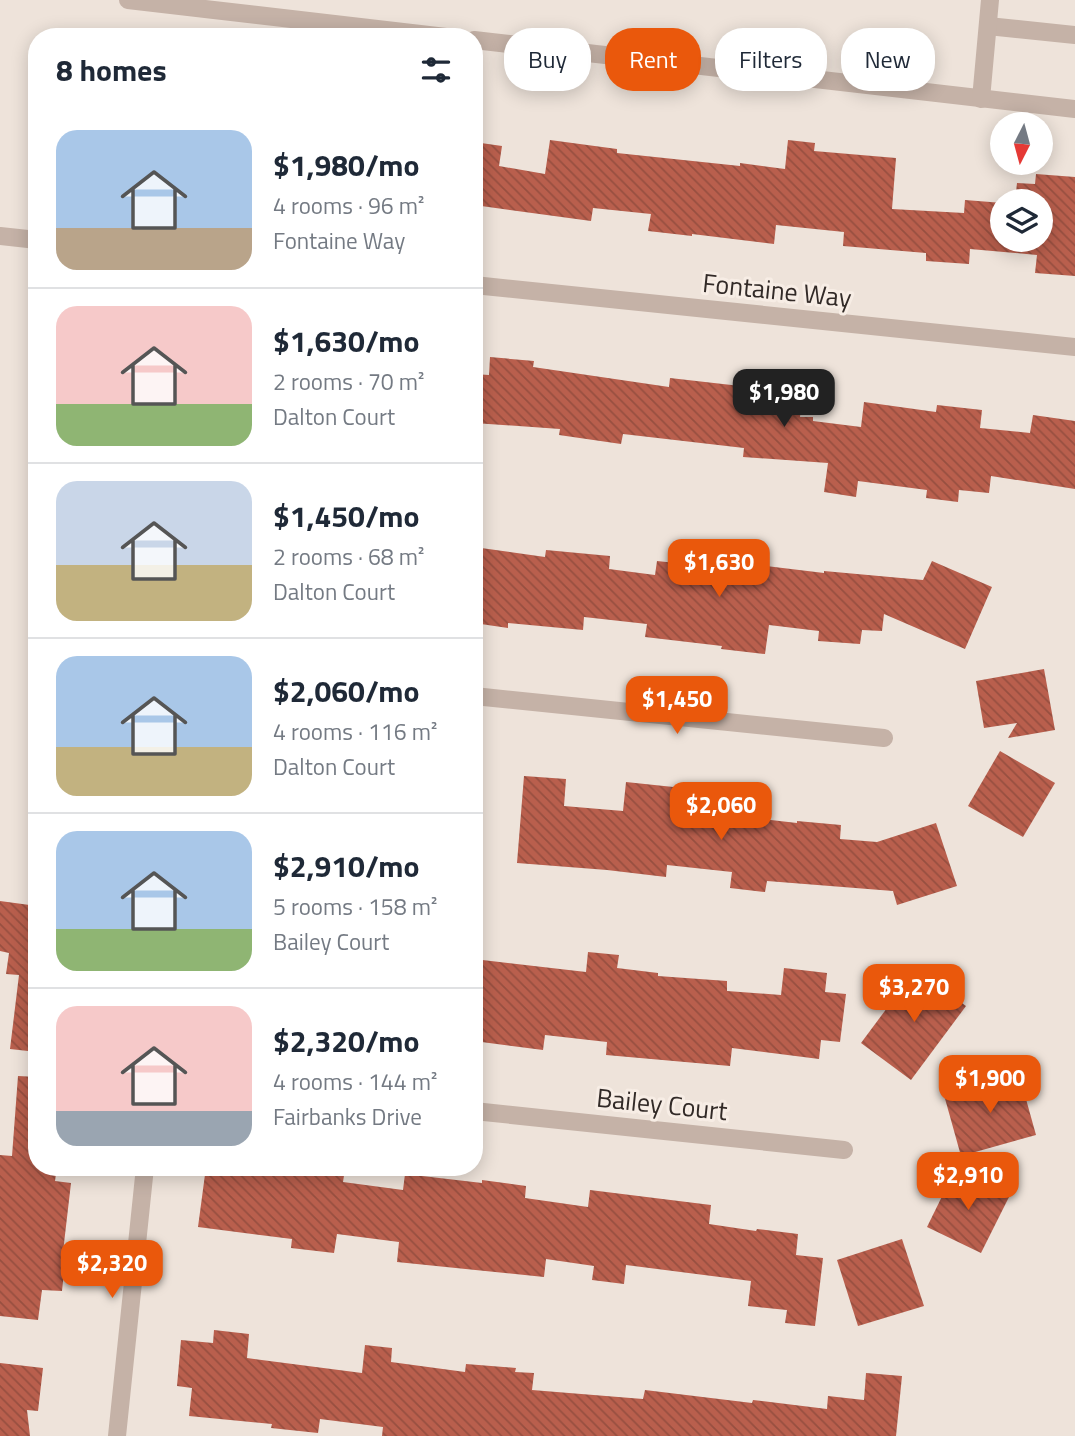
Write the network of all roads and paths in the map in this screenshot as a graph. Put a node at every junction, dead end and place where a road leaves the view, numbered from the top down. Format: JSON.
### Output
{"nodes":[{"id":1,"x":128,"y":0,"type":"edge"},
{"id":2,"x":990,"y":0,"type":"edge"},
{"id":3,"x":988,"y":26,"type":"junction"},
{"id":4,"x":369,"y":28,"type":"edge"},
{"id":5,"x":1075,"y":35,"type":"edge"},
{"id":6,"x":483,"y":41,"type":"edge"},
{"id":7,"x":981,"y":99,"type":"junction"},
{"id":8,"x":1075,"y":109,"type":"edge"},
{"id":9,"x":0,"y":236,"type":"edge"},
{"id":10,"x":28,"y":239,"type":"edge"},
{"id":11,"x":483,"y":286,"type":"edge"},
{"id":12,"x":1075,"y":348,"type":"edge"},
{"id":13,"x":483,"y":696,"type":"edge"},
{"id":14,"x":884,"y":738,"type":"dead end"},
{"id":15,"x":483,"y":1112,"type":"edge"},
{"id":16,"x":844,"y":1150,"type":"dead end"},
{"id":17,"x":144,"y":1176,"type":"edge"},
{"id":18,"x":117,"y":1436,"type":"edge"}],
"edges":[{"from":1,"to":4,"type":"street"},
{"from":2,"to":3,"type":"street"},
{"from":3,"to":5,"type":"street"},
{"from":3,"to":7,"type":"street"},
{"from":6,"to":7,"type":"street"},
{"from":7,"to":8,"type":"street"},
{"from":9,"to":10,"type":"street"},
{"from":11,"to":12,"type":"street","name":"Fontaine Way"},
{"from":13,"to":14,"type":"street"},
{"from":15,"to":16,"type":"street","name":"Bailey Court"},
{"from":17,"to":18,"type":"street"}]}
